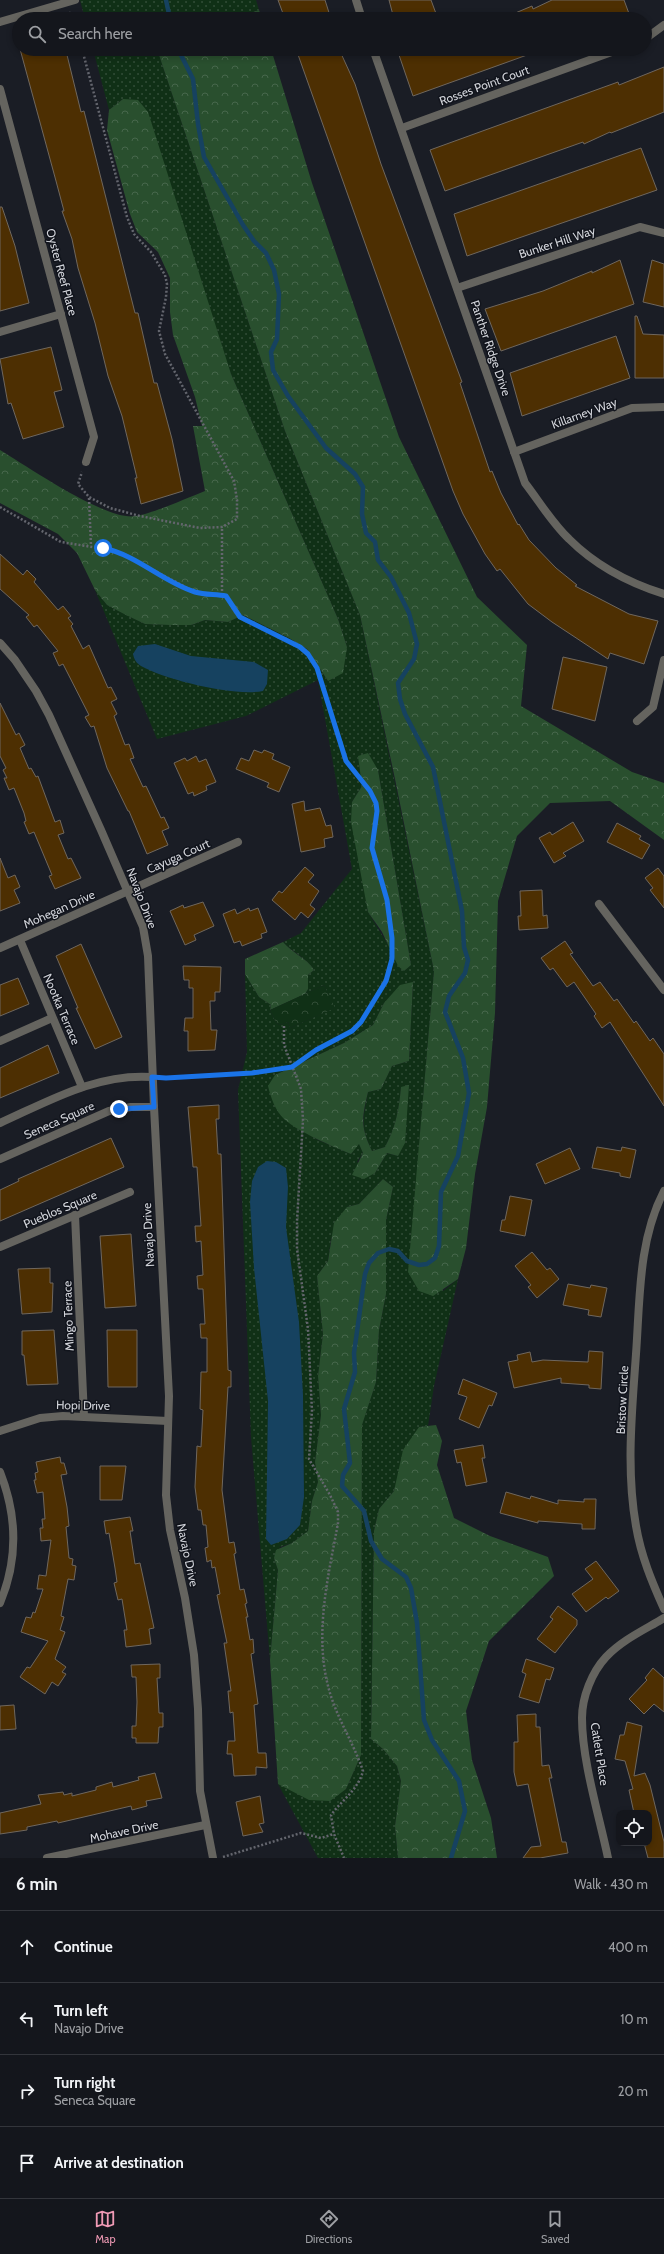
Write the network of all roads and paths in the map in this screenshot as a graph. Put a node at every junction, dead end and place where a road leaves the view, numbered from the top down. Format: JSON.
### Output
{"nodes":[{"id":1,"x":75,"y":0,"type":"edge"},
{"id":2,"x":356,"y":0,"type":"edge"},
{"id":3,"x":34,"y":12,"type":"edge"},
{"id":4,"x":360,"y":12,"type":"edge"},
{"id":5,"x":12,"y":18,"type":"edge"},
{"id":6,"x":0,"y":22,"type":"edge"},
{"id":7,"x":664,"y":25,"type":"edge"},
{"id":8,"x":652,"y":34,"type":"edge"},
{"id":9,"x":84,"y":56,"type":"edge"},
{"id":10,"x":376,"y":56,"type":"edge"},
{"id":11,"x":601,"y":56,"type":"edge"},
{"id":12,"x":0,"y":89,"type":"edge"},
{"id":13,"x":402,"y":128,"type":"junction"},
{"id":14,"x":664,"y":233,"type":"edge"},
{"id":15,"x":457,"y":288,"type":"junction"},
{"id":16,"x":60,"y":314,"type":"junction"},
{"id":17,"x":0,"y":332,"type":"edge"},
{"id":18,"x":664,"y":407,"type":"edge"},
{"id":19,"x":514,"y":452,"type":"junction"},
{"id":20,"x":86,"y":462,"type":"joint"},
{"id":21,"x":89,"y":497,"type":"junction"},
{"id":22,"x":0,"y":507,"type":"edge"},
{"id":23,"x":222,"y":527,"type":"junction"},
{"id":24,"x":91,"y":546,"type":"junction"},
{"id":25,"x":664,"y":594,"type":"edge"},
{"id":26,"x":222,"y":596,"type":"junction"},
{"id":27,"x":0,"y":643,"type":"edge"},
{"id":28,"x":664,"y":660,"type":"edge"},
{"id":29,"x":637,"y":721,"type":"dead end"},
{"id":30,"x":238,"y":842,"type":"dead end"},
{"id":31,"x":128,"y":892,"type":"junction"},
{"id":32,"x":599,"y":904,"type":"dead end"},
{"id":33,"x":20,"y":940,"type":"junction"},
{"id":34,"x":0,"y":948,"type":"edge"},
{"id":35,"x":664,"y":990,"type":"edge"},
{"id":36,"x":52,"y":1018,"type":"junction"},
{"id":37,"x":284,"y":1026,"type":"dead end"},
{"id":38,"x":0,"y":1041,"type":"edge"},
{"id":39,"x":292,"y":1067,"type":"junction"},
{"id":40,"x":152,"y":1077,"type":"junction"},
{"id":41,"x":82,"y":1087,"type":"junction"},
{"id":42,"x":154,"y":1107,"type":"junction"},
{"id":43,"x":0,"y":1123,"type":"edge"},
{"id":44,"x":0,"y":1159,"type":"edge"},
{"id":45,"x":664,"y":1191,"type":"edge"},
{"id":46,"x":130,"y":1192,"type":"dead end"},
{"id":47,"x":75,"y":1215,"type":"junction"},
{"id":48,"x":0,"y":1247,"type":"edge"},
{"id":49,"x":84,"y":1416,"type":"junction"},
{"id":50,"x":168,"y":1422,"type":"junction"},
{"id":51,"x":0,"y":1431,"type":"edge"},
{"id":52,"x":0,"y":1472,"type":"edge"},
{"id":53,"x":0,"y":1603,"type":"edge"},
{"id":54,"x":664,"y":1609,"type":"edge"},
{"id":55,"x":664,"y":1618,"type":"edge"},
{"id":56,"x":205,"y":1825,"type":"junction"},
{"id":57,"x":334,"y":1834,"type":"junction"},
{"id":58,"x":47,"y":1858,"type":"edge"},
{"id":59,"x":213,"y":1858,"type":"edge"},
{"id":60,"x":220,"y":1858,"type":"edge"},
{"id":61,"x":344,"y":1858,"type":"edge"},
{"id":62,"x":608,"y":1858,"type":"edge"}],
"edges":[{"from":1,"to":3,"type":"street"},
{"from":2,"to":4,"type":"street"},
{"from":5,"to":6,"type":"street"},
{"from":7,"to":8,"type":"street"},
{"from":9,"to":23,"type":"path"},
{"from":10,"to":13,"type":"street","name":"Panther Ridge Drive"},
{"from":11,"to":13,"type":"street","name":"Rosses Point Court"},
{"from":12,"to":16,"type":"street","name":"Oyster Reef Place"},
{"from":13,"to":15,"type":"street","name":"Panther Ridge Drive"},
{"from":14,"to":15,"type":"street","name":"Bunker Hill Way"},
{"from":15,"to":19,"type":"street","name":"Panther Ridge Drive"},
{"from":16,"to":17,"type":"street"},
{"from":16,"to":20,"type":"street","name":"Oyster Reef Place"},
{"from":18,"to":19,"type":"street","name":"Killarney Way"},
{"from":19,"to":25,"type":"street","name":"Panther Ridge Drive"},
{"from":20,"to":21,"type":"path"},
{"from":21,"to":23,"type":"path"},
{"from":21,"to":24,"type":"path"},
{"from":22,"to":24,"type":"path"},
{"from":23,"to":26,"type":"path"},
{"from":24,"to":26,"type":"path"},
{"from":26,"to":39,"type":"path"},
{"from":27,"to":31,"type":"street","name":"Navajo Drive"},
{"from":28,"to":29,"type":"street"},
{"from":30,"to":31,"type":"street","name":"Cayuga Court"},
{"from":31,"to":33,"type":"street","name":"Mohegan Drive"},
{"from":31,"to":40,"type":"street","name":"Navajo Drive"},
{"from":32,"to":35,"type":"street"},
{"from":33,"to":34,"type":"street","name":"Mohegan Drive"},
{"from":33,"to":36,"type":"street","name":"Nootka Terrace"},
{"from":36,"to":38,"type":"street"},
{"from":36,"to":41,"type":"street","name":"Nootka Terrace"},
{"from":37,"to":39,"type":"path"},
{"from":39,"to":40,"type":"path"},
{"from":39,"to":57,"type":"path"},
{"from":40,"to":41,"type":"street","name":"Seneca Square"},
{"from":40,"to":42,"type":"street","name":"Navajo Drive"},
{"from":41,"to":43,"type":"street","name":"Seneca Square"},
{"from":42,"to":44,"type":"street","name":"Seneca Square"},
{"from":42,"to":50,"type":"street","name":"Navajo Drive"},
{"from":45,"to":54,"type":"street","name":"Bristow Circle"},
{"from":46,"to":47,"type":"street","name":"Pueblos Square"},
{"from":47,"to":48,"type":"street","name":"Pueblos Square"},
{"from":47,"to":49,"type":"street","name":"Mingo Terrace"},
{"from":49,"to":50,"type":"street","name":"Hopi Drive"},
{"from":49,"to":51,"type":"street","name":"Hopi Drive"},
{"from":50,"to":56,"type":"street","name":"Navajo Drive"},
{"from":52,"to":53,"type":"street"},
{"from":55,"to":62,"type":"street","name":"Catlett Place"},
{"from":56,"to":58,"type":"street","name":"Mohave Drive"},
{"from":56,"to":59,"type":"street","name":"Navajo Drive"},
{"from":57,"to":60,"type":"path"},
{"from":57,"to":61,"type":"path"}]}
